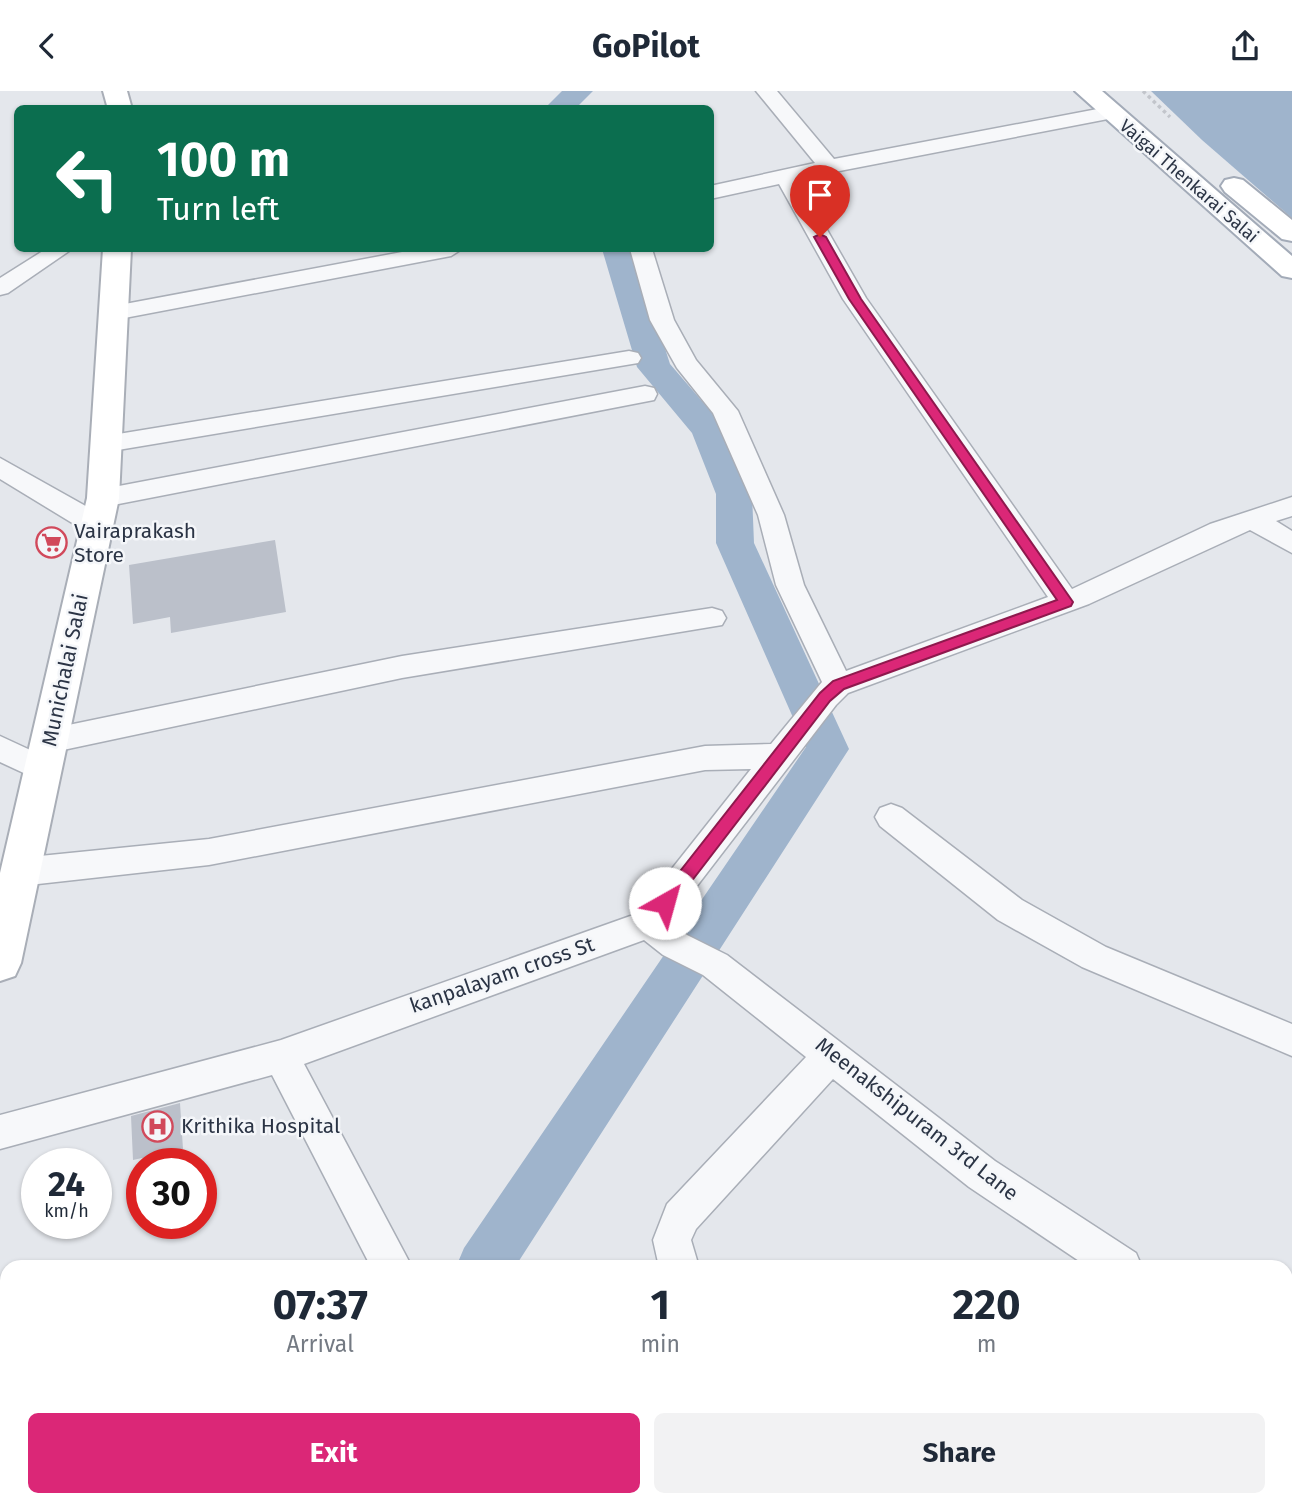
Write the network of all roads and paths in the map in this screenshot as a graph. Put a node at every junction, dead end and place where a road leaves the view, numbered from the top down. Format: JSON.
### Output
{"nodes":[{"id":1,"x":766,"y":91,"type":"edge"},
{"id":2,"x":1087,"y":91,"type":"edge"},
{"id":3,"x":1125,"y":91,"type":"edge"},
{"id":4,"x":1108,"y":113,"type":"junction"},
{"id":5,"x":829,"y":166,"type":"junction"},
{"id":6,"x":785,"y":175,"type":"junction"},
{"id":7,"x":714,"y":192,"type":"edge"},
{"id":8,"x":1292,"y":233,"type":"edge"},
{"id":9,"x":56,"y":252,"type":"edge"},
{"id":10,"x":117,"y":252,"type":"edge"},
{"id":11,"x":325,"y":252,"type":"edge"},
{"id":12,"x":435,"y":252,"type":"edge"},
{"id":13,"x":642,"y":252,"type":"edge"},
{"id":14,"x":1292,"y":269,"type":"edge"},
{"id":15,"x":332,"y":272,"type":"junction"},
{"id":16,"x":2,"y":285,"type":"edge"},
{"id":17,"x":114,"y":313,"type":"junction"},
{"id":18,"x":629,"y":358,"type":"dead end"},
{"id":19,"x":645,"y":394,"type":"dead end"},
{"id":20,"x":106,"y":444,"type":"junction"},
{"id":21,"x":0,"y":467,"type":"edge"},
{"id":22,"x":1292,"y":506,"type":"edge"},
{"id":23,"x":100,"y":511,"type":"junction"},
{"id":24,"x":1254,"y":520,"type":"junction"},
{"id":25,"x":1292,"y":544,"type":"edge"},
{"id":26,"x":1066,"y":602,"type":"junction"},
{"id":27,"x":712,"y":618,"type":"dead end"},
{"id":28,"x":832,"y":691,"type":"junction"},
{"id":29,"x":788,"y":746,"type":"junction"},
{"id":30,"x":0,"y":748,"type":"edge"},
{"id":31,"x":46,"y":756,"type":"junction"},
{"id":32,"x":891,"y":817,"type":"dead end"},
{"id":33,"x":20,"y":872,"type":"junction"},
{"id":34,"x":648,"y":924,"type":"junction"},
{"id":35,"x":0,"y":963,"type":"edge"},
{"id":36,"x":1292,"y":1040,"type":"edge"},
{"id":37,"x":832,"y":1053,"type":"junction"},
{"id":38,"x":281,"y":1056,"type":"junction"},
{"id":39,"x":0,"y":1132,"type":"edge"},
{"id":40,"x":382,"y":1260,"type":"edge"},
{"id":41,"x":677,"y":1260,"type":"edge"},
{"id":42,"x":1111,"y":1260,"type":"edge"}],
"edges":[{"from":1,"to":5,"type":"street"},
{"from":2,"to":4,"type":"main road","name":"Vaigai Thenkarai Salai"},
{"from":3,"to":8,"type":"main road","name":"Vaigai Thenkarai Salai"},
{"from":4,"to":5,"type":"street"},
{"from":4,"to":14,"type":"main road","name":"Vaigai Thenkarai Salai"},
{"from":5,"to":6,"type":"street"},
{"from":6,"to":7,"type":"street"},
{"from":6,"to":26,"type":"street"},
{"from":9,"to":16,"type":"street"},
{"from":10,"to":17,"type":"main road","name":"Munichalai Salai"},
{"from":11,"to":15,"type":"street"},
{"from":12,"to":15,"type":"street"},
{"from":13,"to":28,"type":"street"},
{"from":15,"to":17,"type":"street"},
{"from":17,"to":20,"type":"main road","name":"Munichalai Salai"},
{"from":18,"to":20,"type":"street"},
{"from":19,"to":23,"type":"street"},
{"from":20,"to":23,"type":"main road","name":"Munichalai Salai"},
{"from":21,"to":23,"type":"street"},
{"from":22,"to":24,"type":"street"},
{"from":23,"to":31,"type":"main road","name":"Munichalai Salai"},
{"from":24,"to":25,"type":"street"},
{"from":24,"to":26,"type":"street"},
{"from":26,"to":28,"type":"street"},
{"from":27,"to":31,"type":"street"},
{"from":28,"to":29,"type":"street"},
{"from":29,"to":33,"type":"street"},
{"from":29,"to":34,"type":"street"},
{"from":30,"to":31,"type":"street"},
{"from":31,"to":33,"type":"main road","name":"Munichalai Salai"},
{"from":32,"to":36,"type":"street"},
{"from":33,"to":35,"type":"main road","name":"Munichalai Salai"},
{"from":34,"to":37,"type":"street","name":"Meenakshipuram 3rd Lane"},
{"from":34,"to":38,"type":"street","name":"kanpalayam cross St"},
{"from":37,"to":41,"type":"street"},
{"from":37,"to":42,"type":"street","name":"Meenakshipuram 3rd Lane"},
{"from":38,"to":39,"type":"street","name":"kanpalayam cross St"},
{"from":38,"to":40,"type":"street"}]}
